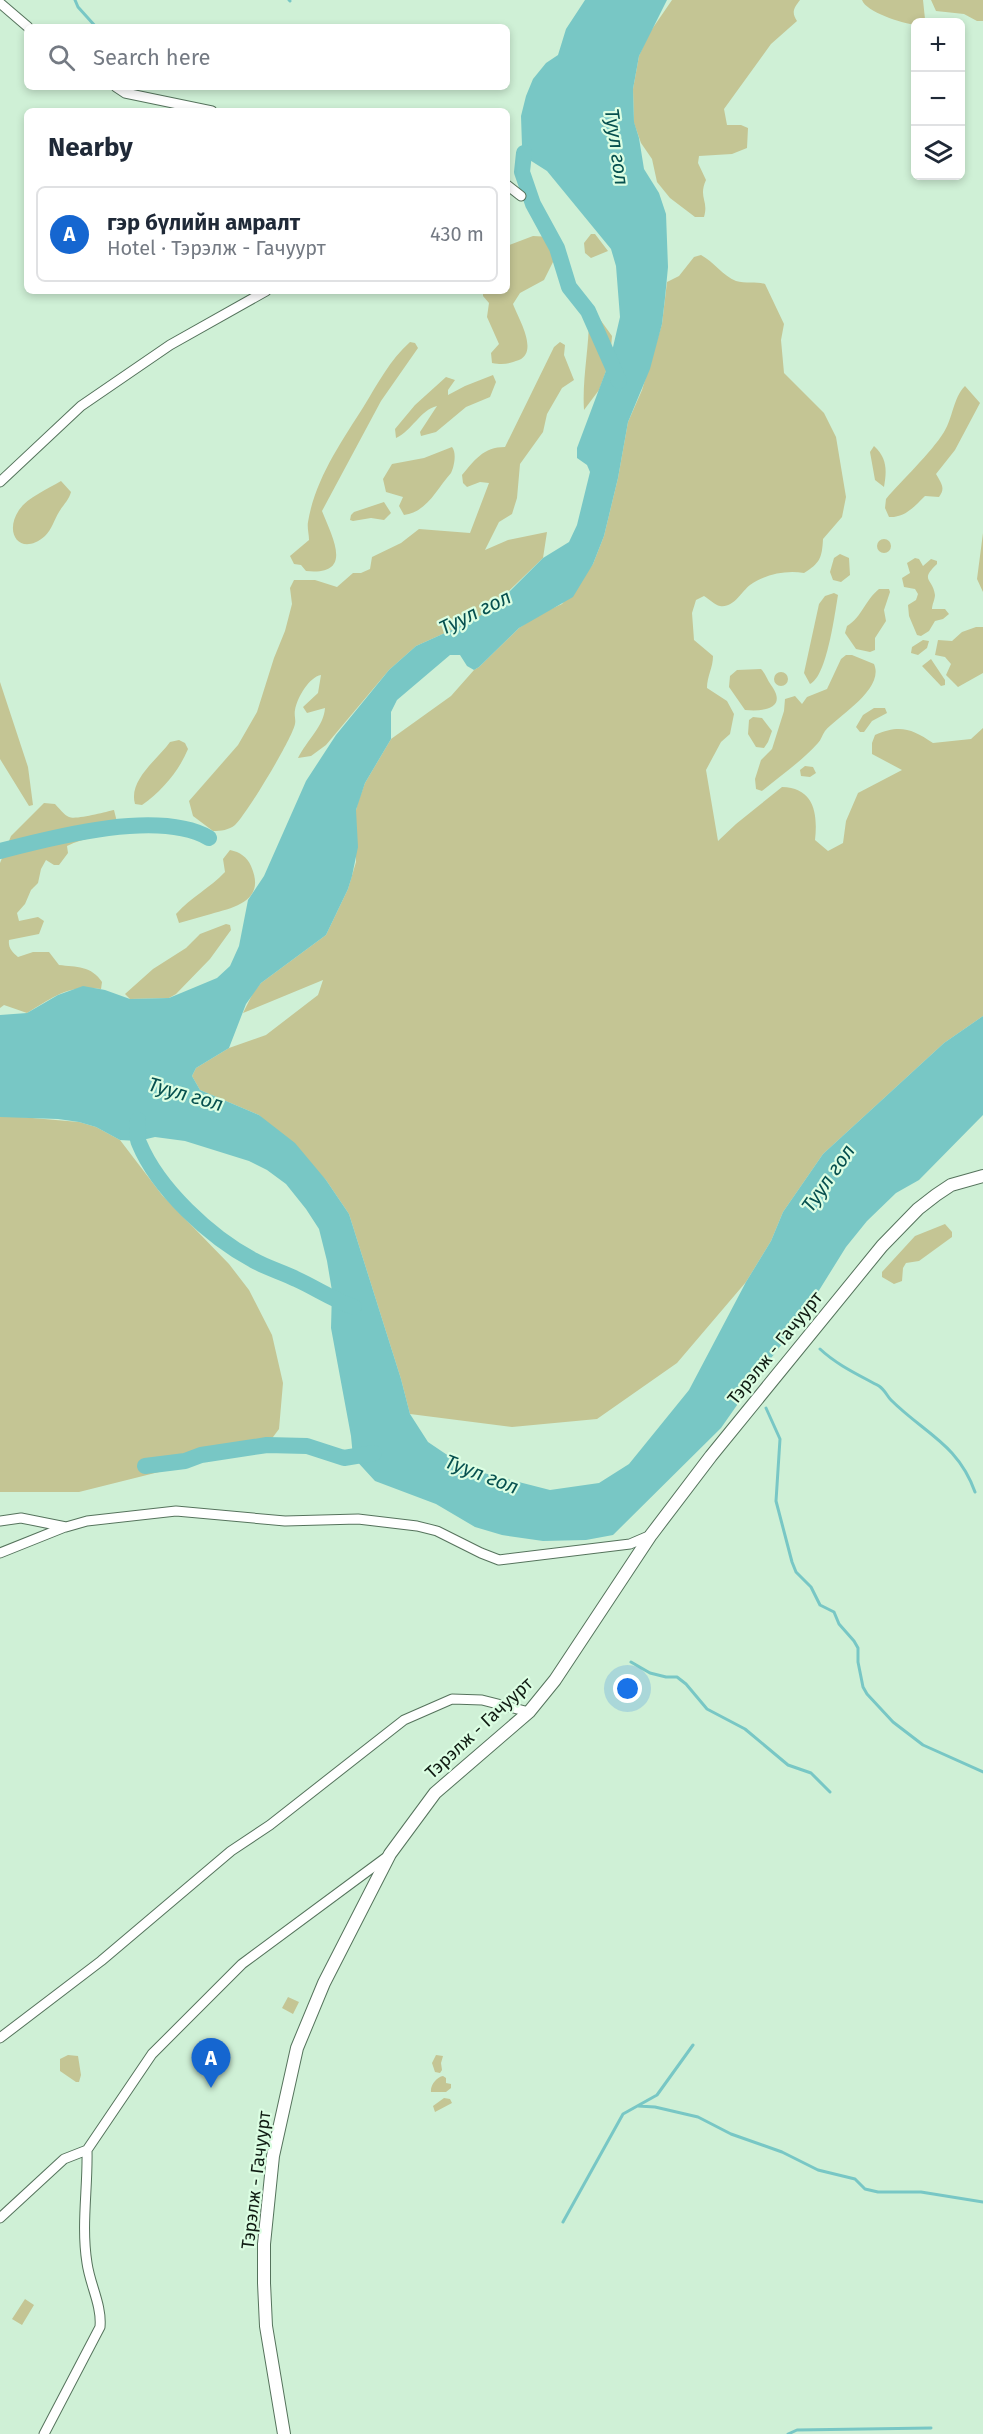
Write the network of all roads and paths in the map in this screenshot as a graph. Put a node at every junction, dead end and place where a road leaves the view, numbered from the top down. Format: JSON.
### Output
{"nodes":[{"id":1,"x":0,"y":3,"type":"edge"},
{"id":2,"x":24,"y":24,"type":"edge"},
{"id":3,"x":120,"y":90,"type":"edge"},
{"id":4,"x":198,"y":108,"type":"edge"},
{"id":5,"x":510,"y":187,"type":"edge"},
{"id":6,"x":522,"y":196,"type":"dead end"},
{"id":7,"x":261,"y":294,"type":"edge"},
{"id":8,"x":0,"y":482,"type":"edge"},
{"id":9,"x":983,"y":1176,"type":"edge"},
{"id":10,"x":0,"y":1521,"type":"edge"},
{"id":11,"x":66,"y":1527,"type":"junction"},
{"id":12,"x":651,"y":1535,"type":"junction"},
{"id":13,"x":0,"y":1553,"type":"edge"},
{"id":14,"x":529,"y":1712,"type":"junction"},
{"id":15,"x":390,"y":1854,"type":"junction"},
{"id":16,"x":0,"y":2038,"type":"edge"},
{"id":17,"x":87,"y":2150,"type":"junction"},
{"id":18,"x":0,"y":2217,"type":"edge"},
{"id":19,"x":44,"y":2434,"type":"edge"},
{"id":20,"x":284,"y":2434,"type":"edge"}],
"edges":[{"from":1,"to":2,"type":"street"},
{"from":3,"to":4,"type":"street"},
{"from":5,"to":6,"type":"street"},
{"from":7,"to":8,"type":"street"},
{"from":9,"to":12,"type":"main road","name":"Тэрэлж - Гачуурт"},
{"from":10,"to":11,"type":"street"},
{"from":11,"to":12,"type":"street"},
{"from":11,"to":13,"type":"street"},
{"from":12,"to":14,"type":"main road","name":"Тэрэлж - Гачуурт"},
{"from":14,"to":15,"type":"main road","name":"Тэрэлж - Гачуурт"},
{"from":14,"to":16,"type":"street"},
{"from":15,"to":17,"type":"street"},
{"from":15,"to":20,"type":"main road","name":"Тэрэлж - Гачуурт"},
{"from":17,"to":18,"type":"street"},
{"from":17,"to":19,"type":"street"}]}
